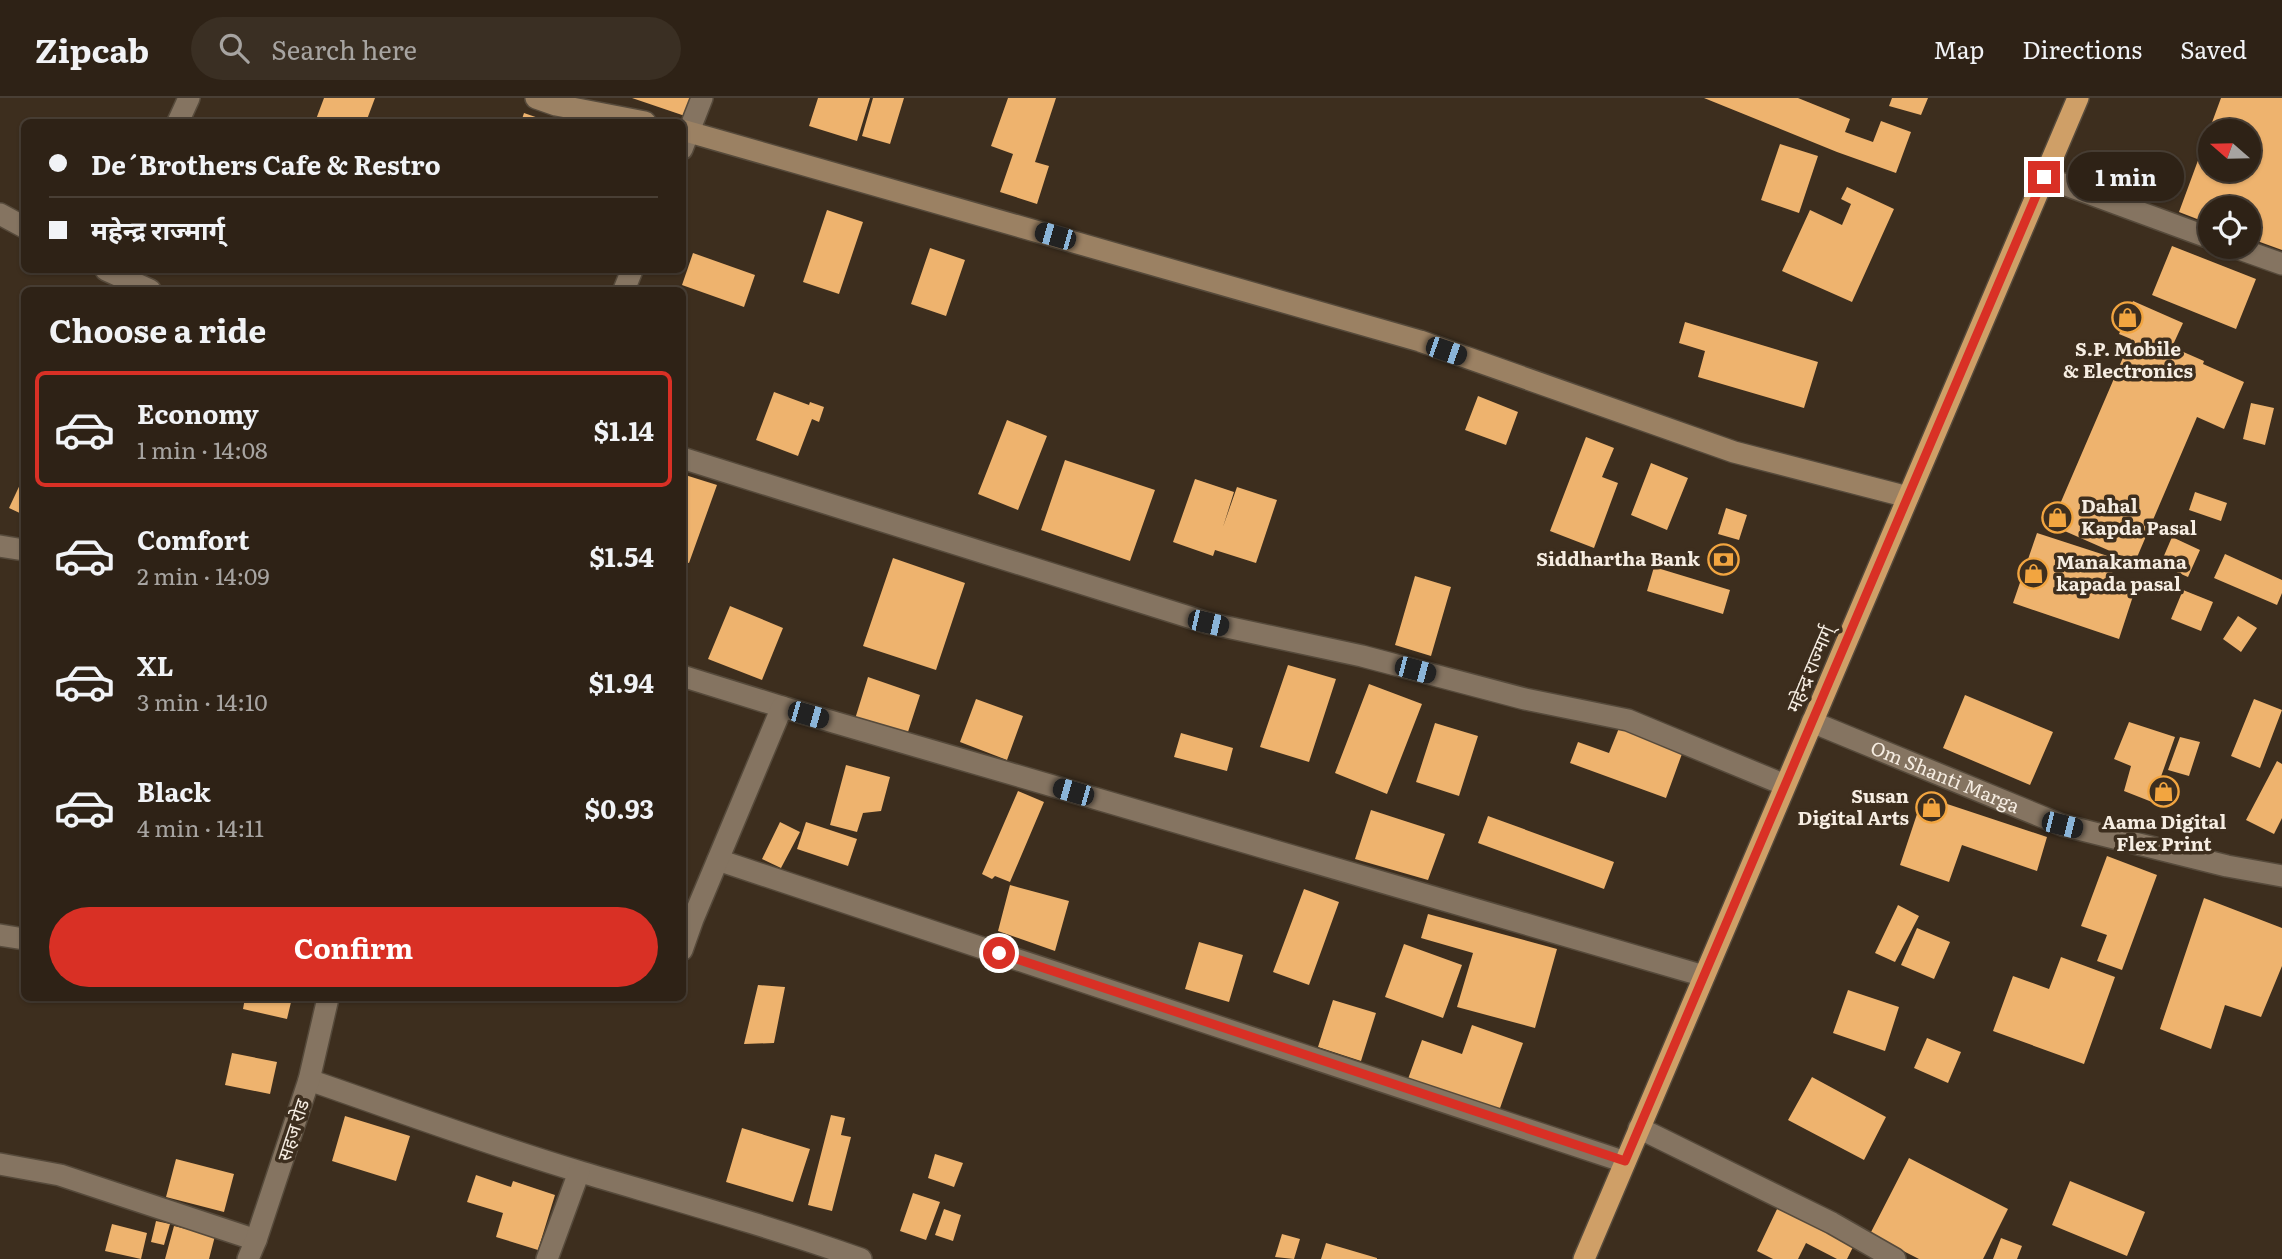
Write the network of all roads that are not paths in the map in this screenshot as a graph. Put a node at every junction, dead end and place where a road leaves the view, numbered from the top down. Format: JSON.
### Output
{"nodes":[{"id":1,"x":189,"y":98,"type":"edge"},
{"id":2,"x":536,"y":98,"type":"edge"},
{"id":3,"x":702,"y":98,"type":"edge"},
{"id":4,"x":2078,"y":98,"type":"edge"},
{"id":5,"x":179,"y":119,"type":"edge"},
{"id":6,"x":629,"y":119,"type":"edge"},
{"id":7,"x":686,"y":135,"type":"edge"},
{"id":8,"x":686,"y":137,"type":"edge"},
{"id":9,"x":2044,"y":177,"type":"junction"},
{"id":10,"x":0,"y":214,"type":"edge"},
{"id":11,"x":21,"y":225,"type":"edge"},
{"id":12,"x":2198,"y":234,"type":"edge"},
{"id":13,"x":2261,"y":257,"type":"edge"},
{"id":14,"x":2282,"y":264,"type":"edge"},
{"id":15,"x":116,"y":273,"type":"edge"},
{"id":16,"x":144,"y":287,"type":"edge"},
{"id":17,"x":686,"y":458,"type":"edge"},
{"id":18,"x":1908,"y":497,"type":"junction"},
{"id":19,"x":0,"y":546,"type":"edge"},
{"id":20,"x":21,"y":550,"type":"edge"},
{"id":21,"x":686,"y":677,"type":"edge"},
{"id":22,"x":782,"y":707,"type":"junction"},
{"id":23,"x":1812,"y":722,"type":"junction"},
{"id":24,"x":1785,"y":785,"type":"junction"},
{"id":25,"x":718,"y":860,"type":"junction"},
{"id":26,"x":2282,"y":876,"type":"edge"},
{"id":27,"x":688,"y":917,"type":"edge"},
{"id":28,"x":0,"y":935,"type":"edge"},
{"id":29,"x":21,"y":938,"type":"edge"},
{"id":30,"x":1704,"y":976,"type":"junction"},
{"id":31,"x":327,"y":1001,"type":"edge"},
{"id":32,"x":309,"y":1080,"type":"junction"},
{"id":33,"x":1639,"y":1128,"type":"junction"},
{"id":34,"x":1625,"y":1161,"type":"junction"},
{"id":35,"x":0,"y":1164,"type":"edge"},
{"id":36,"x":579,"y":1172,"type":"junction"},
{"id":37,"x":252,"y":1250,"type":"edge"},
{"id":38,"x":547,"y":1259,"type":"edge"},
{"id":39,"x":860,"y":1259,"type":"edge"},
{"id":40,"x":1584,"y":1259,"type":"edge"},
{"id":41,"x":1895,"y":1259,"type":"edge"}],
"edges":[{"from":1,"to":5,"type":"street"},
{"from":2,"to":6,"type":"main road"},
{"from":3,"to":7,"type":"street"},
{"from":4,"to":9,"type":"highway","name":"महेन्द्र राज्मार्ग्"},
{"from":8,"to":18,"type":"main road"},
{"from":9,"to":12,"type":"street"},
{"from":9,"to":18,"type":"highway","name":"महेन्द्र राज्मार्ग्"},
{"from":10,"to":11,"type":"street"},
{"from":13,"to":14,"type":"street"},
{"from":15,"to":16,"type":"street"},
{"from":17,"to":24,"type":"street"},
{"from":18,"to":23,"type":"highway","name":"महेन्द्र राज्मार्ग्"},
{"from":19,"to":20,"type":"street"},
{"from":21,"to":22,"type":"street"},
{"from":22,"to":25,"type":"street"},
{"from":22,"to":30,"type":"street"},
{"from":23,"to":24,"type":"highway","name":"महेन्द्र राज्मार्ग्"},
{"from":23,"to":26,"type":"street","name":"Om Shanti Marga"},
{"from":24,"to":30,"type":"highway","name":"महेन्द्र राज्मार्ग्"},
{"from":25,"to":27,"type":"street"},
{"from":25,"to":34,"type":"street"},
{"from":28,"to":29,"type":"street"},
{"from":30,"to":33,"type":"highway","name":"महेन्द्र राज्मार्ग्"},
{"from":31,"to":32,"type":"street","name":"सहज रोड"},
{"from":32,"to":36,"type":"street"},
{"from":32,"to":37,"type":"street","name":"सहज रोड"},
{"from":33,"to":34,"type":"highway","name":"महेन्द्र राज्मार्ग्"},
{"from":33,"to":41,"type":"street"},
{"from":34,"to":40,"type":"highway","name":"महेन्द्र राज्मार्ग्"},
{"from":35,"to":37,"type":"street"},
{"from":36,"to":38,"type":"street"},
{"from":36,"to":39,"type":"street"}]}
